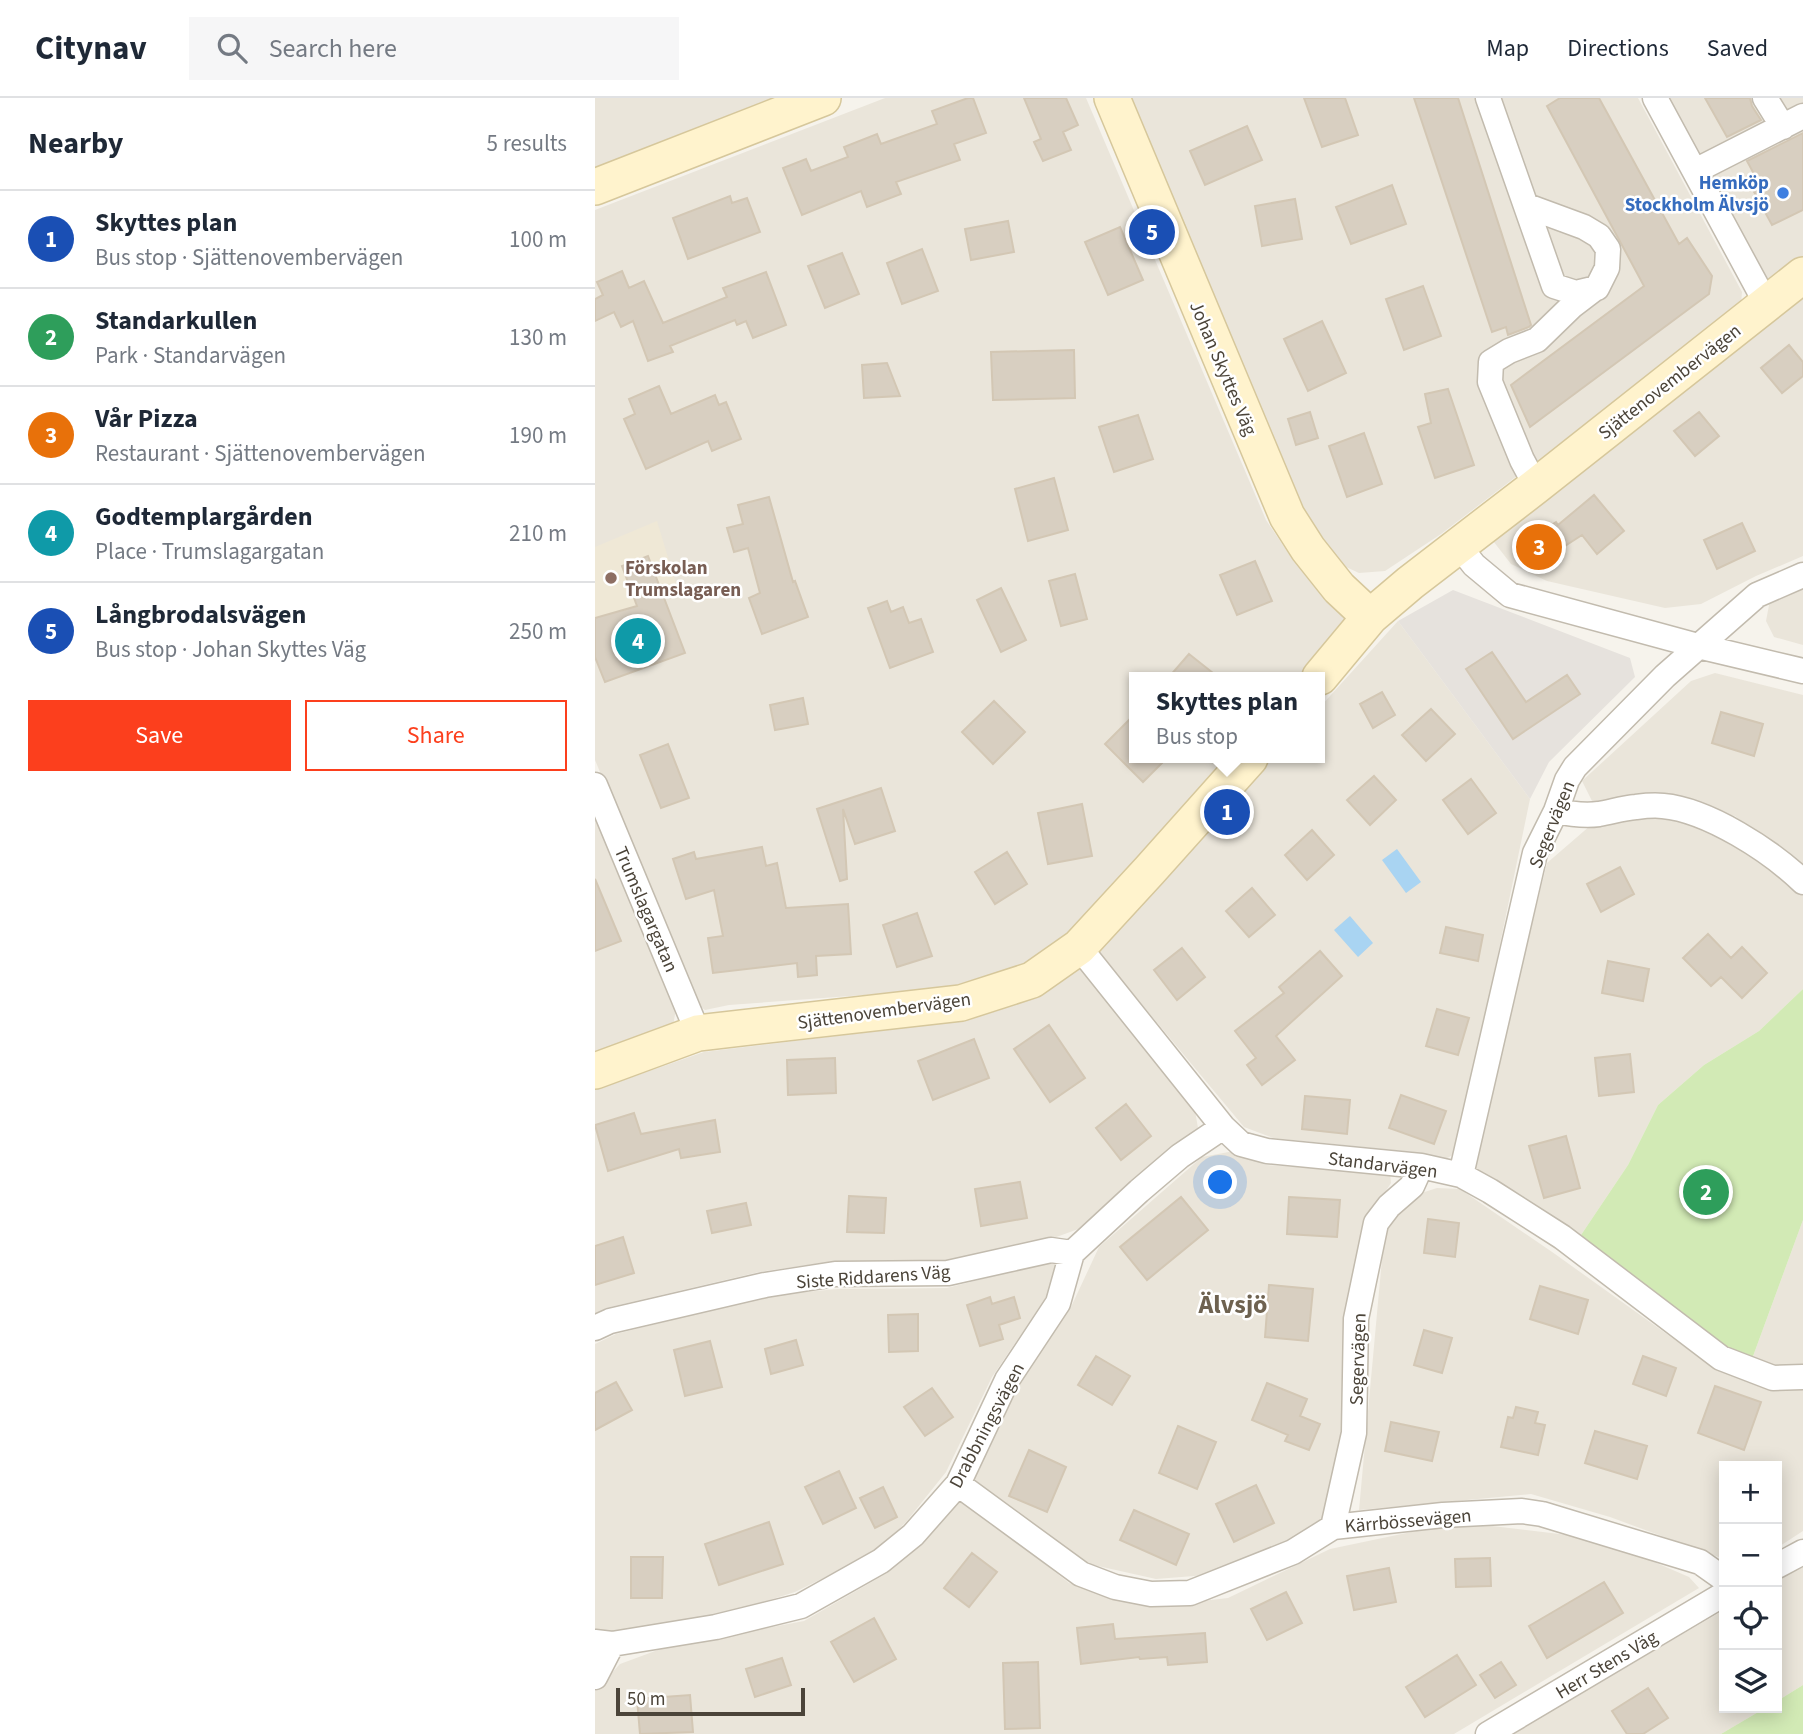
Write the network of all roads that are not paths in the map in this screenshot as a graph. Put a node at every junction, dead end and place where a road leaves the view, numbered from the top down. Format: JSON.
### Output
{"nodes":[{"id":1,"x":823,"y":98,"type":"edge"},
{"id":2,"x":1112,"y":98,"type":"edge"},
{"id":3,"x":1488,"y":98,"type":"edge"},
{"id":4,"x":1655,"y":98,"type":"edge"},
{"id":5,"x":1765,"y":98,"type":"edge"},
{"id":6,"x":1793,"y":122,"type":"edge"},
{"id":7,"x":1695,"y":171,"type":"junction"},
{"id":8,"x":595,"y":187,"type":"edge"},
{"id":9,"x":1527,"y":206,"type":"junction"},
{"id":10,"x":1803,"y":275,"type":"edge"},
{"id":11,"x":1597,"y":288,"type":"junction"},
{"id":12,"x":1767,"y":304,"type":"junction"},
{"id":13,"x":1536,"y":486,"type":"junction"},
{"id":14,"x":1459,"y":546,"type":"junction"},
{"id":15,"x":1803,"y":575,"type":"edge"},
{"id":16,"x":1370,"y":617,"type":"junction"},
{"id":17,"x":1697,"y":646,"type":"junction"},
{"id":18,"x":1803,"y":671,"type":"edge"},
{"id":19,"x":1323,"y":672,"type":"edge"},
{"id":20,"x":1246,"y":763,"type":"edge"},
{"id":21,"x":595,"y":785,"type":"edge"},
{"id":22,"x":1556,"y":811,"type":"junction"},
{"id":23,"x":1803,"y":882,"type":"edge"},
{"id":24,"x":1079,"y":947,"type":"junction"},
{"id":25,"x":698,"y":1033,"type":"junction"},
{"id":26,"x":595,"y":1071,"type":"edge"},
{"id":27,"x":1223,"y":1127,"type":"junction"},
{"id":28,"x":1421,"y":1166,"type":"junction"},
{"id":29,"x":1461,"y":1175,"type":"junction"},
{"id":30,"x":1072,"y":1253,"type":"junction"},
{"id":31,"x":595,"y":1328,"type":"edge"},
{"id":32,"x":1803,"y":1377,"type":"edge"},
{"id":33,"x":958,"y":1484,"type":"junction"},
{"id":34,"x":1333,"y":1528,"type":"junction"},
{"id":35,"x":1803,"y":1552,"type":"edge"},
{"id":36,"x":1782,"y":1563,"type":"edge"},
{"id":37,"x":1719,"y":1575,"type":"edge"},
{"id":38,"x":1719,"y":1597,"type":"edge"},
{"id":39,"x":604,"y":1643,"type":"edge"},
{"id":40,"x":595,"y":1677,"type":"edge"},
{"id":41,"x":1488,"y":1734,"type":"edge"}],
"edges":[{"from":1,"to":8,"type":"street"},
{"from":2,"to":16,"type":"street","name":"Johan Skyttes Väg"},
{"from":3,"to":9,"type":"street"},
{"from":4,"to":7,"type":"street"},
{"from":5,"to":6,"type":"street"},
{"from":6,"to":7,"type":"street"},
{"from":7,"to":12,"type":"street"},
{"from":9,"to":11,"type":"street"},
{"from":9,"to":11,"type":"street"},
{"from":10,"to":12,"type":"street","name":"Sjättenovembervägen"},
{"from":11,"to":13,"type":"street"},
{"from":12,"to":13,"type":"street","name":"Sjättenovembervägen"},
{"from":13,"to":14,"type":"street","name":"Sjättenovembervägen"},
{"from":14,"to":16,"type":"street","name":"Sjättenovembervägen"},
{"from":14,"to":17,"type":"street"},
{"from":15,"to":17,"type":"street","name":"Segervägen"},
{"from":16,"to":19,"type":"street","name":"Sjättenovembervägen"},
{"from":17,"to":18,"type":"street"},
{"from":17,"to":22,"type":"street","name":"Segervägen"},
{"from":20,"to":24,"type":"street","name":"Sjättenovembervägen"},
{"from":21,"to":25,"type":"street","name":"Trumslagargatan"},
{"from":22,"to":23,"type":"street"},
{"from":22,"to":29,"type":"street","name":"Segervägen"},
{"from":24,"to":25,"type":"street","name":"Sjättenovembervägen"},
{"from":24,"to":27,"type":"street","name":"Standarvägen"},
{"from":25,"to":26,"type":"street","name":"Sjättenovembervägen"},
{"from":27,"to":28,"type":"street","name":"Standarvägen"},
{"from":27,"to":30,"type":"street"},
{"from":28,"to":29,"type":"street","name":"Standarvägen"},
{"from":28,"to":34,"type":"street","name":"Segervägen"},
{"from":29,"to":32,"type":"street","name":"Standarvägen"},
{"from":30,"to":31,"type":"street","name":"Siste Riddarens Väg"},
{"from":30,"to":33,"type":"street","name":"Drabbningsvägen"},
{"from":33,"to":34,"type":"street","name":"Kärrbössevägen"},
{"from":33,"to":39,"type":"street","name":"Drabbningsvägen"},
{"from":34,"to":37,"type":"street","name":"Kärrbössevägen"},
{"from":35,"to":36,"type":"street"},
{"from":38,"to":41,"type":"street","name":"Herr Stens Väg"},
{"from":39,"to":40,"type":"street"}]}
